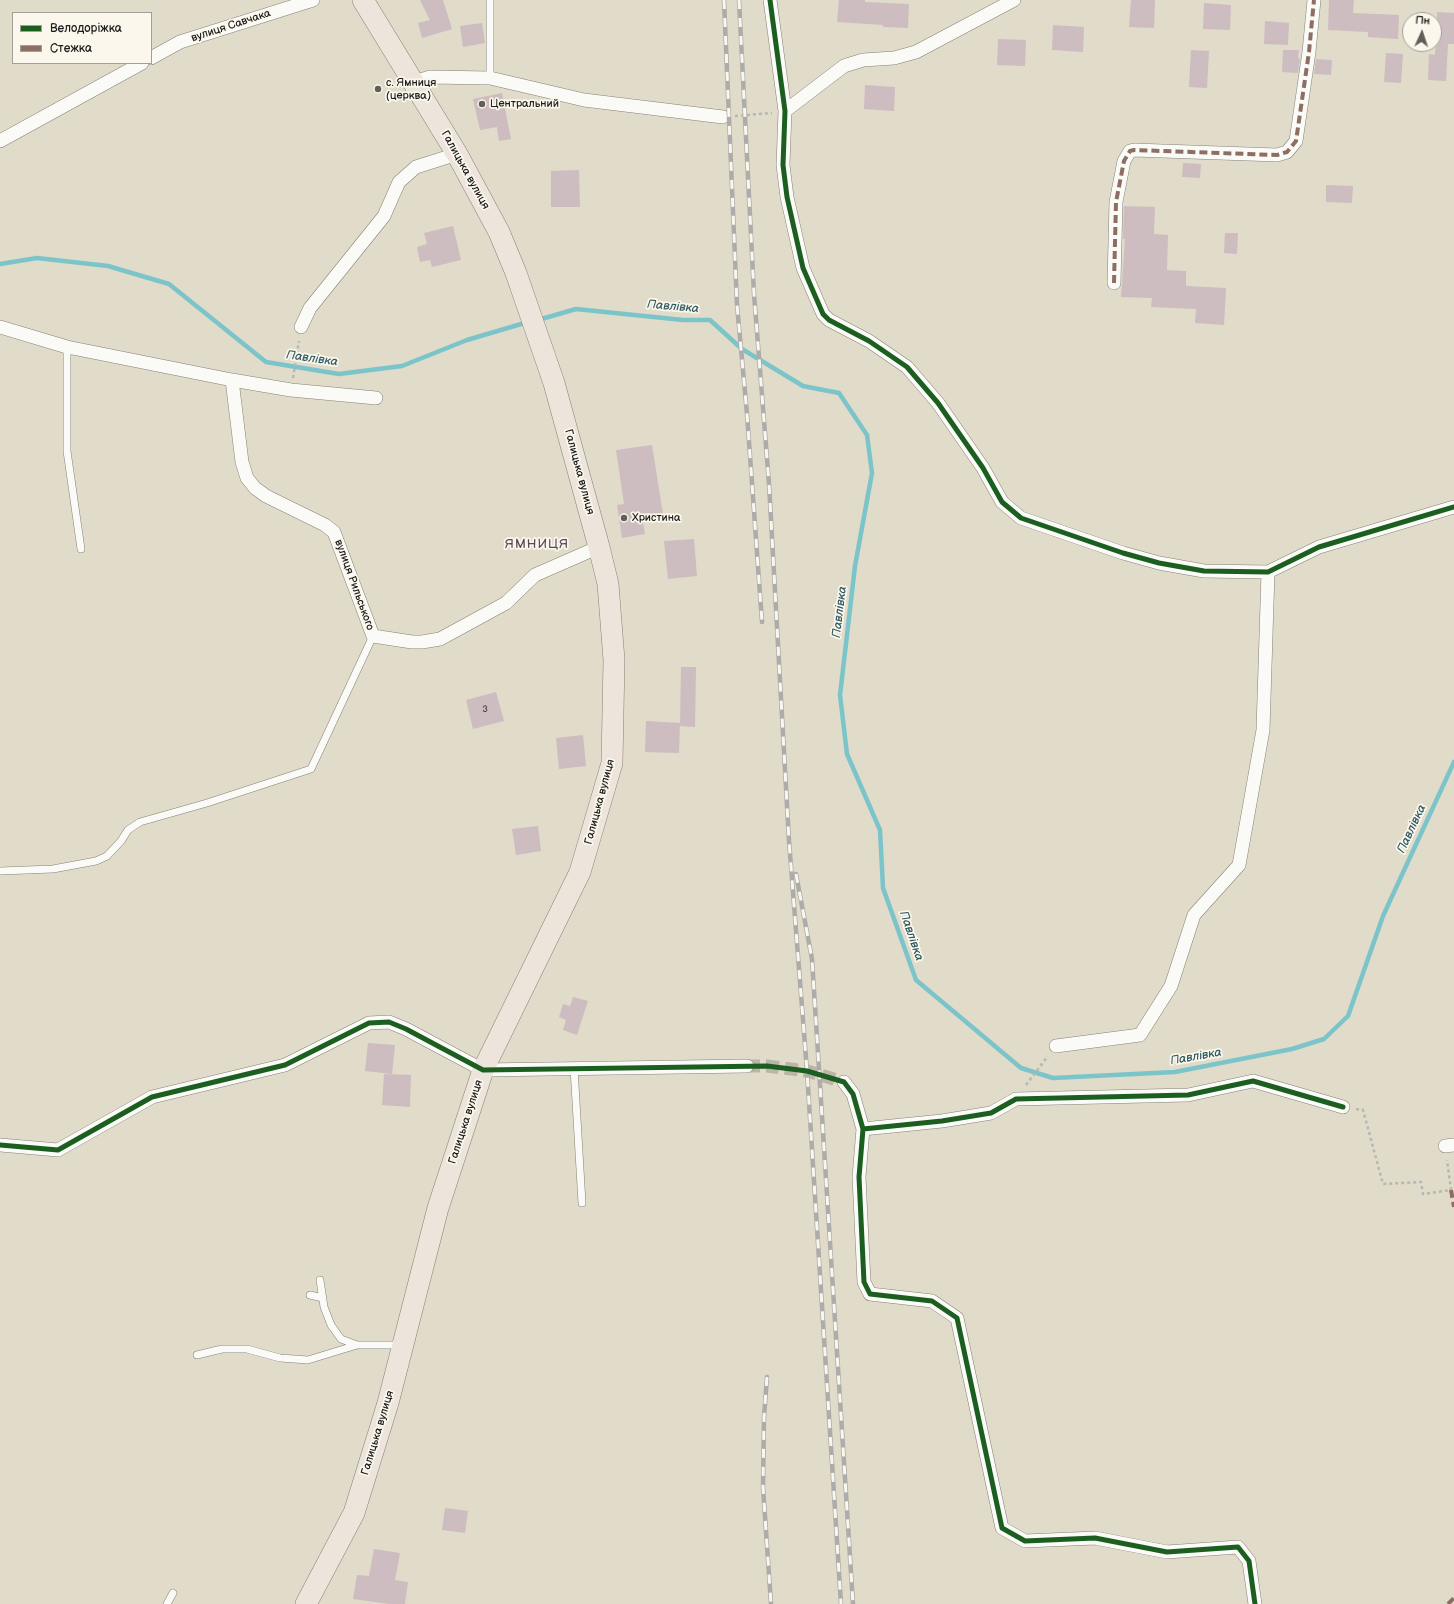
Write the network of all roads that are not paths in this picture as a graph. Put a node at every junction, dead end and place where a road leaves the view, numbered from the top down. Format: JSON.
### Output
{"nodes":[{"id":1,"x":313,"y":0,"type":"edge"},
{"id":2,"x":363,"y":0,"type":"edge"},
{"id":3,"x":490,"y":0,"type":"edge"},
{"id":4,"x":770,"y":0,"type":"edge"},
{"id":5,"x":1014,"y":0,"type":"edge"},
{"id":6,"x":1314,"y":0,"type":"edge"},
{"id":7,"x":152,"y":57,"type":"edge"},
{"id":8,"x":140,"y":64,"type":"edge"},
{"id":9,"x":490,"y":78,"type":"junction"},
{"id":10,"x":414,"y":82,"type":"junction"},
{"id":11,"x":785,"y":112,"type":"junction"},
{"id":12,"x":723,"y":117,"type":"road end"},
{"id":13,"x":0,"y":141,"type":"edge"},
{"id":14,"x":457,"y":154,"type":"junction"},
{"id":15,"x":1114,"y":283,"type":"dead end"},
{"id":16,"x":301,"y":327,"type":"road end"},
{"id":17,"x":0,"y":328,"type":"edge"},
{"id":18,"x":67,"y":348,"type":"junction"},
{"id":19,"x":232,"y":380,"type":"junction"},
{"id":20,"x":376,"y":398,"type":"dead end"},
{"id":21,"x":1454,"y":507,"type":"edge"},
{"id":22,"x":599,"y":546,"type":"junction"},
{"id":23,"x":81,"y":549,"type":"dead end"},
{"id":24,"x":1268,"y":572,"type":"junction"},
{"id":25,"x":373,"y":636,"type":"junction"},
{"id":26,"x":0,"y":871,"type":"edge"},
{"id":27,"x":1052,"y":1050,"type":"road end"},
{"id":28,"x":747,"y":1066,"type":"tunnel mouth"},
{"id":29,"x":574,"y":1068,"type":"junction"},
{"id":30,"x":483,"y":1070,"type":"junction"},
{"id":31,"x":844,"y":1082,"type":"tunnel mouth"},
{"id":32,"x":1343,"y":1107,"type":"road end"},
{"id":33,"x":863,"y":1129,"type":"junction"},
{"id":34,"x":0,"y":1145,"type":"edge"},
{"id":35,"x":582,"y":1203,"type":"dead end"},
{"id":36,"x":320,"y":1280,"type":"dead end"},
{"id":37,"x":310,"y":1295,"type":"dead end"},
{"id":38,"x":323,"y":1298,"type":"junction"},
{"id":39,"x":357,"y":1345,"type":"junction"},
{"id":40,"x":403,"y":1345,"type":"junction"},
{"id":41,"x":197,"y":1355,"type":"dead end"},
{"id":42,"x":173,"y":1593,"type":"dead end"},
{"id":43,"x":167,"y":1604,"type":"edge"},
{"id":44,"x":306,"y":1604,"type":"edge"},
{"id":45,"x":1255,"y":1604,"type":"edge"}],
"edges":[{"from":1,"to":7,"type":"street","name":"вулиця Савчака"},
{"from":2,"to":10,"type":"main road","name":"Галицька вулиця"},
{"from":3,"to":9,"type":"lane"},
{"from":4,"to":11,"type":"street"},
{"from":5,"to":11,"type":"street"},
{"from":6,"to":15,"type":"street"},
{"from":8,"to":13,"type":"street"},
{"from":9,"to":10,"type":"street"},
{"from":9,"to":12,"type":"street"},
{"from":10,"to":14,"type":"main road","name":"Галицька вулиця"},
{"from":11,"to":24,"type":"street"},
{"from":14,"to":16,"type":"street"},
{"from":14,"to":22,"type":"main road","name":"Галицька вулиця"},
{"from":17,"to":18,"type":"street"},
{"from":18,"to":19,"type":"street"},
{"from":18,"to":23,"type":"lane"},
{"from":19,"to":20,"type":"street"},
{"from":19,"to":25,"type":"street","name":"вулиця Рильського"},
{"from":21,"to":24,"type":"street"},
{"from":22,"to":25,"type":"street","name":"вулиця Рильського"},
{"from":22,"to":30,"type":"main road","name":"Галицька вулиця"},
{"from":24,"to":27,"type":"street"},
{"from":25,"to":26,"type":"lane"},
{"from":28,"to":29,"type":"street"},
{"from":29,"to":30,"type":"street"},
{"from":29,"to":35,"type":"lane"},
{"from":30,"to":34,"type":"street"},
{"from":30,"to":40,"type":"main road","name":"Галицька вулиця"},
{"from":31,"to":33,"type":"street"},
{"from":32,"to":33,"type":"street"},
{"from":33,"to":45,"type":"street"},
{"from":36,"to":38,"type":"lane"},
{"from":37,"to":38,"type":"lane"},
{"from":38,"to":39,"type":"lane"},
{"from":39,"to":40,"type":"lane"},
{"from":39,"to":41,"type":"lane"},
{"from":40,"to":44,"type":"main road","name":"Галицька вулиця"},
{"from":42,"to":43,"type":"lane"}]}
